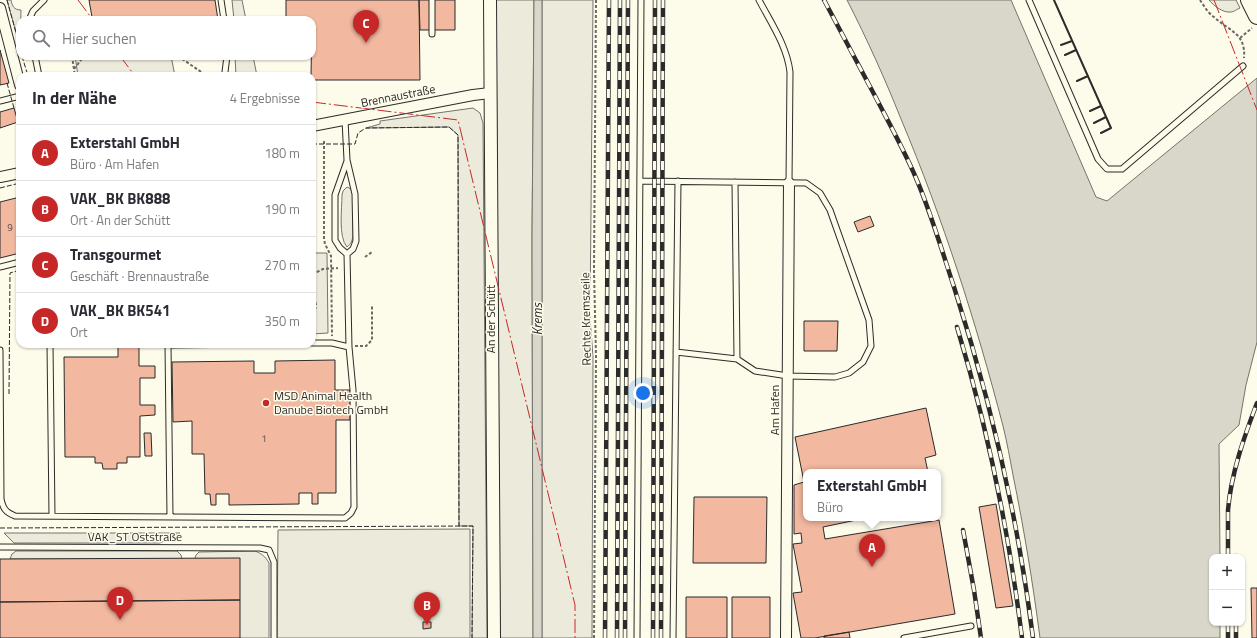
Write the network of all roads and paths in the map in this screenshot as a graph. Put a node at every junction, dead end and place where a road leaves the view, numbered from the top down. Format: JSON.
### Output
{"nodes":[{"id":1,"x":44,"y":0,"type":"edge"},
{"id":2,"x":221,"y":0,"type":"edge"},
{"id":3,"x":432,"y":0,"type":"edge"},
{"id":4,"x":490,"y":0,"type":"edge"},
{"id":5,"x":596,"y":0,"type":"edge"},
{"id":6,"x":641,"y":0,"type":"edge"},
{"id":7,"x":759,"y":0,"type":"edge"},
{"id":8,"x":1029,"y":0,"type":"edge"},
{"id":9,"x":1200,"y":0,"type":"edge"},
{"id":10,"x":1249,"y":0,"type":"edge"},
{"id":11,"x":0,"y":8,"type":"edge"},
{"id":12,"x":31,"y":16,"type":"edge"},
{"id":13,"x":223,"y":16,"type":"edge"},
{"id":14,"x":1256,"y":20,"type":"edge"},
{"id":15,"x":432,"y":34,"type":"dead end"},
{"id":16,"x":1240,"y":38,"type":"junction"},
{"id":17,"x":36,"y":60,"type":"edge"},
{"id":18,"x":73,"y":60,"type":"edge"},
{"id":19,"x":81,"y":60,"type":"edge"},
{"id":20,"x":184,"y":60,"type":"edge"},
{"id":21,"x":227,"y":60,"type":"edge"},
{"id":22,"x":1243,"y":66,"type":"joint"},
{"id":23,"x":74,"y":69,"type":"junction"},
{"id":24,"x":17,"y":72,"type":"edge"},
{"id":25,"x":38,"y":72,"type":"edge"},
{"id":26,"x":74,"y":72,"type":"edge"},
{"id":27,"x":201,"y":72,"type":"edge"},
{"id":28,"x":225,"y":72,"type":"edge"},
{"id":29,"x":490,"y":93,"type":"junction"},
{"id":30,"x":16,"y":97,"type":"edge"},
{"id":31,"x":0,"y":101,"type":"edge"},
{"id":32,"x":346,"y":120,"type":"junction"},
{"id":33,"x":316,"y":125,"type":"edge"},
{"id":34,"x":347,"y":160,"type":"junction"},
{"id":35,"x":16,"y":174,"type":"edge"},
{"id":36,"x":0,"y":178,"type":"edge"},
{"id":37,"x":640,"y":181,"type":"junction"},
{"id":38,"x":678,"y":182,"type":"junction"},
{"id":39,"x":736,"y":182,"type":"junction"},
{"id":40,"x":789,"y":183,"type":"junction"},
{"id":41,"x":372,"y":252,"type":"dead end"},
{"id":42,"x":347,"y":254,"type":"junction"},
{"id":43,"x":365,"y":258,"type":"dead end"},
{"id":44,"x":16,"y":263,"type":"edge"},
{"id":45,"x":0,"y":267,"type":"edge"},
{"id":46,"x":338,"y":268,"type":"dead end"},
{"id":47,"x":316,"y":272,"type":"edge"},
{"id":48,"x":372,"y":306,"type":"dead end"},
{"id":49,"x":316,"y":343,"type":"edge"},
{"id":50,"x":349,"y":347,"type":"junction"},
{"id":51,"x":50,"y":348,"type":"edge"},
{"id":52,"x":168,"y":348,"type":"edge"},
{"id":53,"x":0,"y":350,"type":"edge"},
{"id":54,"x":676,"y":352,"type":"junction"},
{"id":55,"x":737,"y":359,"type":"junction"},
{"id":56,"x":788,"y":376,"type":"junction"},
{"id":57,"x":52,"y":516,"type":"junction"},
{"id":58,"x":170,"y":516,"type":"junction"},
{"id":59,"x":0,"y":547,"type":"edge"},
{"id":60,"x":972,"y":626,"type":"dead end"},
{"id":61,"x":274,"y":638,"type":"edge"},
{"id":62,"x":494,"y":638,"type":"edge"},
{"id":63,"x":594,"y":638,"type":"edge"},
{"id":64,"x":637,"y":638,"type":"edge"},
{"id":65,"x":673,"y":638,"type":"edge"},
{"id":66,"x":786,"y":638,"type":"edge"},
{"id":67,"x":904,"y":638,"type":"edge"}],
"edges":[{"from":1,"to":12,"type":"lane"},
{"from":2,"to":13,"type":"lane"},
{"from":3,"to":15,"type":"lane"},
{"from":4,"to":29,"type":"street","name":"An der Schütt"},
{"from":5,"to":63,"type":"path","name":"Rechte Kremszeile"},
{"from":6,"to":37,"type":"lane"},
{"from":7,"to":40,"type":"lane"},
{"from":8,"to":22,"type":"lane"},
{"from":9,"to":16,"type":"path"},
{"from":10,"to":14,"type":"highway"},
{"from":11,"to":24,"type":"street"},
{"from":14,"to":16,"type":"path"},
{"from":16,"to":22,"type":"path"},
{"from":17,"to":25,"type":"lane"},
{"from":18,"to":23,"type":"path"},
{"from":19,"to":23,"type":"path"},
{"from":20,"to":27,"type":"path"},
{"from":21,"to":28,"type":"lane"},
{"from":23,"to":26,"type":"path"},
{"from":29,"to":32,"type":"street","name":"Brennaustraße"},
{"from":29,"to":62,"type":"street","name":"An der Schütt"},
{"from":30,"to":31,"type":"lane"},
{"from":32,"to":33,"type":"street","name":"Brennaustraße"},
{"from":32,"to":34,"type":"lane"},
{"from":34,"to":42,"type":"lane"},
{"from":34,"to":42,"type":"lane"},
{"from":35,"to":36,"type":"street"},
{"from":37,"to":38,"type":"lane"},
{"from":37,"to":64,"type":"lane"},
{"from":38,"to":39,"type":"lane"},
{"from":38,"to":54,"type":"lane"},
{"from":39,"to":40,"type":"lane"},
{"from":39,"to":55,"type":"lane"},
{"from":40,"to":56,"type":"street","name":"Am Hafen"},
{"from":40,"to":56,"type":"lane"},
{"from":41,"to":43,"type":"path"},
{"from":42,"to":50,"type":"lane"},
{"from":44,"to":45,"type":"lane"},
{"from":46,"to":47,"type":"path"},
{"from":48,"to":50,"type":"path"},
{"from":49,"to":50,"type":"lane"},
{"from":50,"to":58,"type":"lane"},
{"from":51,"to":57,"type":"lane"},
{"from":52,"to":58,"type":"lane"},
{"from":53,"to":57,"type":"lane"},
{"from":54,"to":55,"type":"lane"},
{"from":54,"to":65,"type":"lane"},
{"from":55,"to":56,"type":"lane"},
{"from":56,"to":66,"type":"street","name":"Am Hafen"},
{"from":57,"to":58,"type":"lane"},
{"from":59,"to":61,"type":"lane","name":"VAK_ST Oststraße"},
{"from":60,"to":67,"type":"lane"}]}
